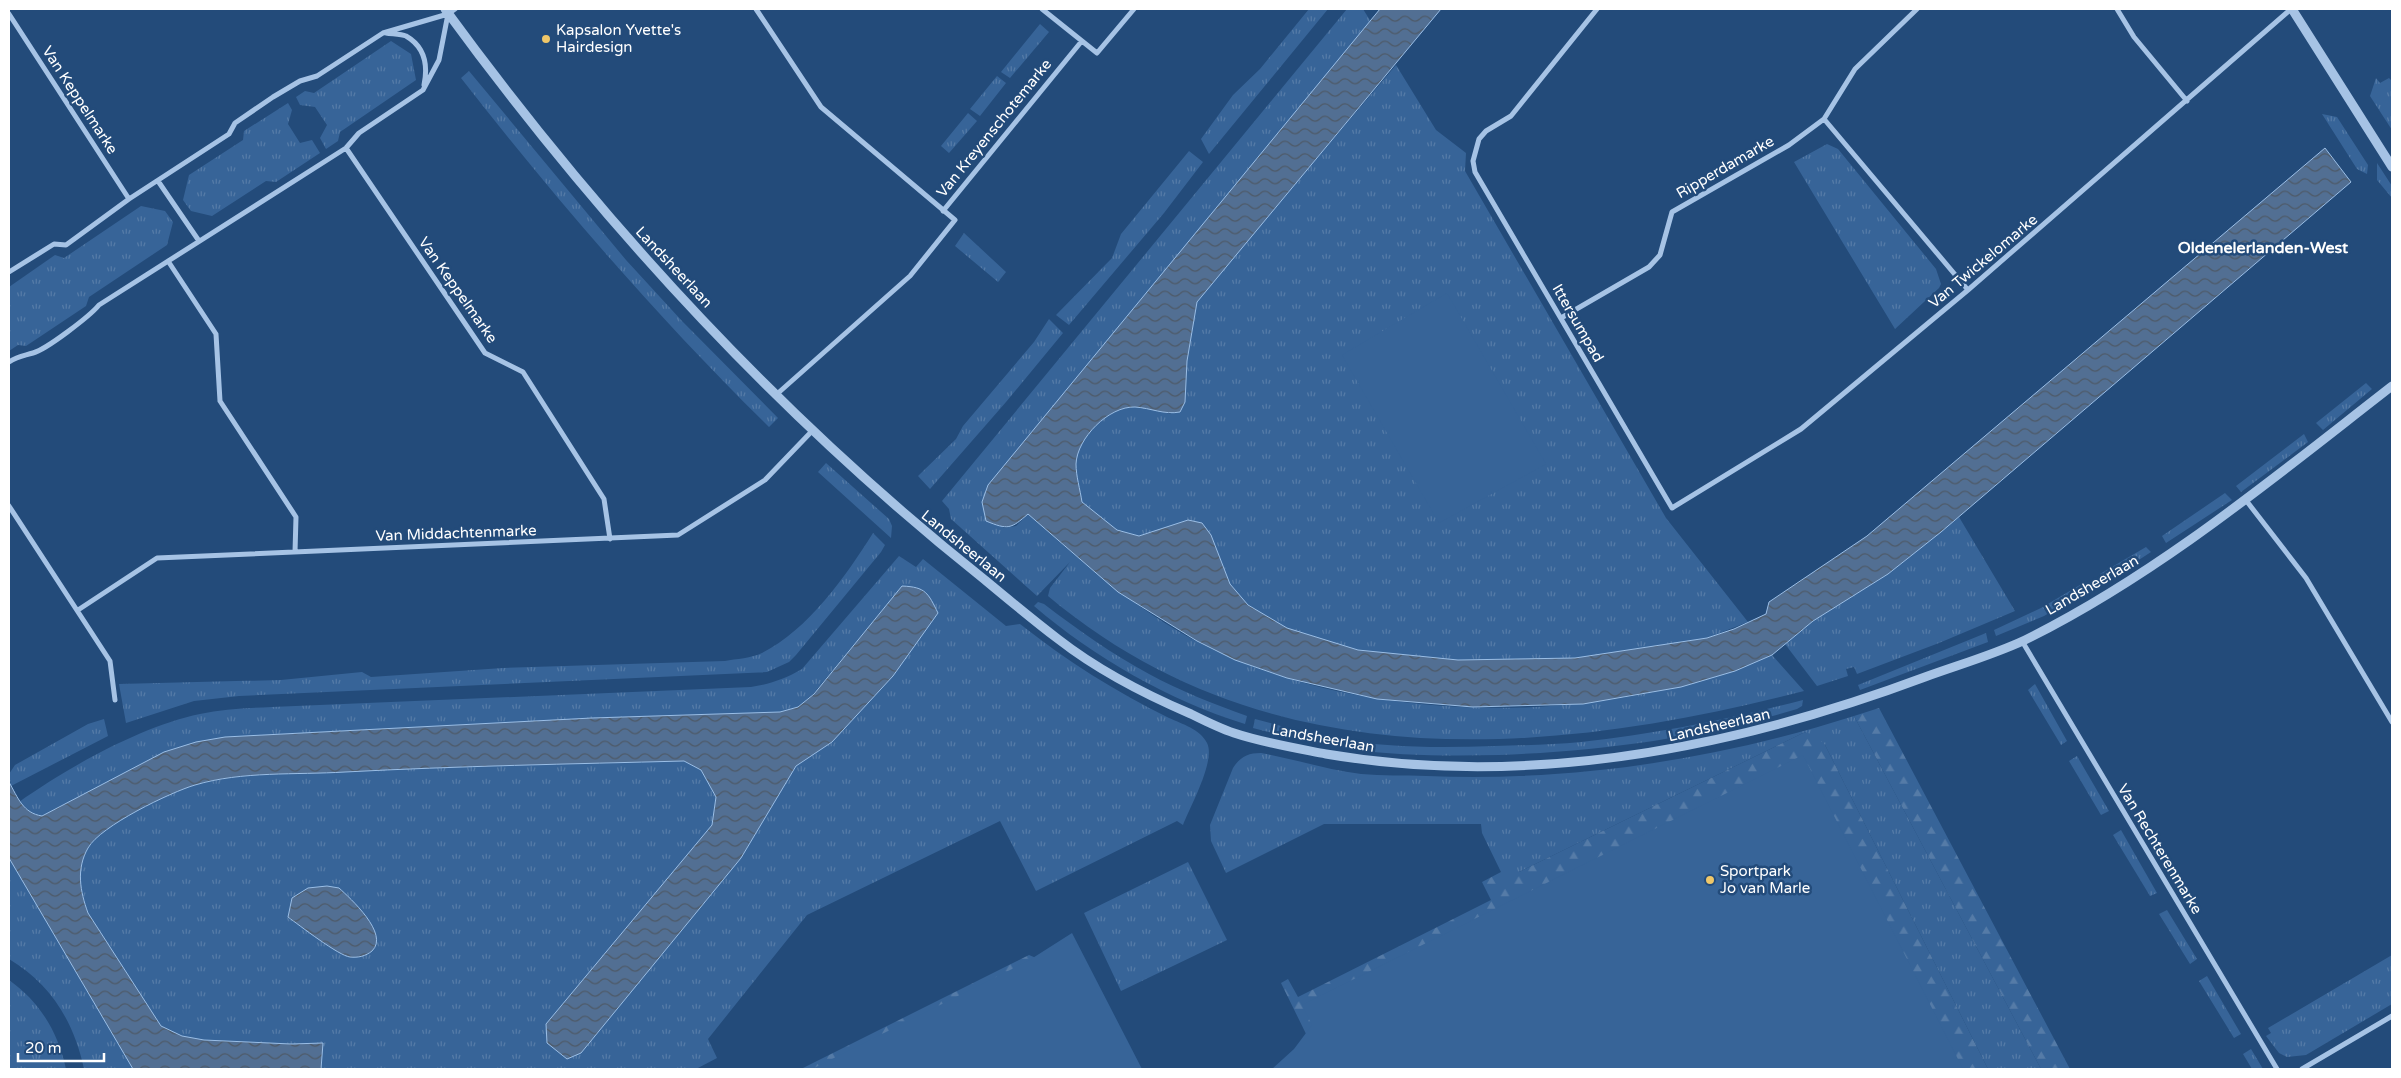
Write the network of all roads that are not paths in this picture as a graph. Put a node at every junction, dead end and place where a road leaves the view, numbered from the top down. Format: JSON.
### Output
{"nodes":[{"id":1,"x":756,"y":9,"type":"edge"},
{"id":2,"x":1042,"y":9,"type":"edge"},
{"id":3,"x":1134,"y":9,"type":"edge"},
{"id":4,"x":1597,"y":9,"type":"edge"},
{"id":5,"x":1917,"y":9,"type":"edge"},
{"id":6,"x":2117,"y":9,"type":"edge"},
{"id":7,"x":2292,"y":9,"type":"edge"},
{"id":8,"x":449,"y":10,"type":"edge"},
{"id":9,"x":9,"y":14,"type":"edge"},
{"id":10,"x":383,"y":33,"type":"junction"},
{"id":11,"x":1081,"y":42,"type":"junction"},
{"id":12,"x":423,"y":90,"type":"junction"},
{"id":13,"x":2187,"y":101,"type":"junction"},
{"id":14,"x":1824,"y":119,"type":"junction"},
{"id":15,"x":346,"y":148,"type":"junction"},
{"id":16,"x":2392,"y":166,"type":"edge"},
{"id":17,"x":158,"y":181,"type":"junction"},
{"id":18,"x":129,"y":199,"type":"junction"},
{"id":19,"x":943,"y":210,"type":"junction"},
{"id":20,"x":198,"y":241,"type":"junction"},
{"id":21,"x":168,"y":261,"type":"junction"},
{"id":22,"x":9,"y":272,"type":"edge"},
{"id":23,"x":1968,"y":290,"type":"junction"},
{"id":24,"x":1561,"y":318,"type":"junction"},
{"id":25,"x":9,"y":362,"type":"edge"},
{"id":26,"x":2392,"y":386,"type":"edge"},
{"id":27,"x":777,"y":394,"type":"junction"},
{"id":28,"x":813,"y":430,"type":"junction"},
{"id":29,"x":2245,"y":499,"type":"junction"},
{"id":30,"x":9,"y":506,"type":"edge"},
{"id":31,"x":1672,"y":508,"type":"joint"},
{"id":32,"x":610,"y":539,"type":"junction"},
{"id":33,"x":295,"y":552,"type":"junction"},
{"id":34,"x":78,"y":610,"type":"junction"},
{"id":35,"x":2022,"y":641,"type":"junction"},
{"id":36,"x":115,"y":700,"type":"dead end"},
{"id":37,"x":2392,"y":722,"type":"edge"},
{"id":38,"x":2392,"y":1016,"type":"edge"},
{"id":39,"x":2277,"y":1069,"type":"edge"},
{"id":40,"x":2302,"y":1069,"type":"edge"}],
"edges":[{"from":1,"to":19,"type":"street"},
{"from":2,"to":11,"type":"street"},
{"from":3,"to":11,"type":"street"},
{"from":4,"to":24,"type":"street","name":"Ittersumpad"},
{"from":5,"to":14,"type":"street","name":"Ripperdamarke"},
{"from":6,"to":13,"type":"street"},
{"from":7,"to":13,"type":"street","name":"Van Twickelomarke"},
{"from":7,"to":16,"type":"street"},
{"from":8,"to":10,"type":"street"},
{"from":8,"to":12,"type":"street"},
{"from":8,"to":27,"type":"street","name":"Landsheerlaan"},
{"from":9,"to":18,"type":"street","name":"Van Keppelmarke"},
{"from":10,"to":12,"type":"street"},
{"from":10,"to":17,"type":"street"},
{"from":11,"to":19,"type":"street","name":"Van Kreyenschotemarke"},
{"from":12,"to":15,"type":"street"},
{"from":13,"to":23,"type":"street","name":"Van Twickelomarke"},
{"from":14,"to":23,"type":"street"},
{"from":14,"to":24,"type":"street","name":"Ripperdamarke"},
{"from":15,"to":20,"type":"street"},
{"from":15,"to":32,"type":"street","name":"Van Keppelmarke"},
{"from":17,"to":18,"type":"street"},
{"from":17,"to":20,"type":"street"},
{"from":18,"to":22,"type":"street"},
{"from":19,"to":27,"type":"street","name":"Van Kreyenschotemarke"},
{"from":20,"to":21,"type":"street"},
{"from":21,"to":25,"type":"street"},
{"from":21,"to":33,"type":"street"},
{"from":23,"to":31,"type":"street","name":"Van Twickelomarke"},
{"from":24,"to":31,"type":"street","name":"Ittersumpad"},
{"from":26,"to":29,"type":"street","name":"Landsheerlaan"},
{"from":27,"to":28,"type":"street","name":"Landsheerlaan"},
{"from":28,"to":32,"type":"street","name":"Van Middachtenmarke"},
{"from":28,"to":35,"type":"street","name":"Landsheerlaan"},
{"from":29,"to":35,"type":"street","name":"Landsheerlaan"},
{"from":29,"to":37,"type":"street"},
{"from":30,"to":34,"type":"street"},
{"from":32,"to":33,"type":"street","name":"Van Middachtenmarke"},
{"from":33,"to":34,"type":"street","name":"Van Middachtenmarke"},
{"from":34,"to":36,"type":"street"},
{"from":35,"to":39,"type":"street","name":"Van Rechterenmarke"},
{"from":38,"to":40,"type":"street"}]}
